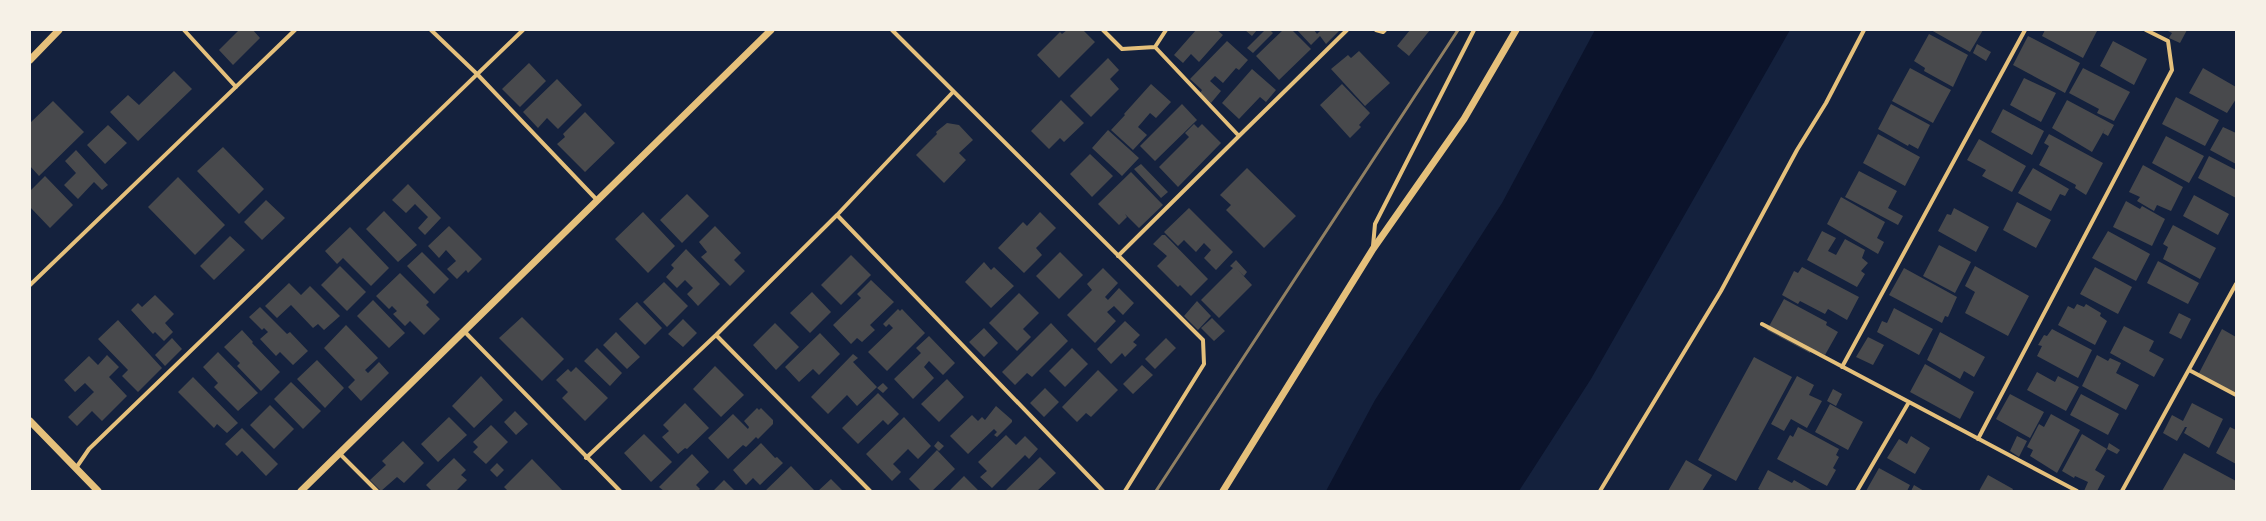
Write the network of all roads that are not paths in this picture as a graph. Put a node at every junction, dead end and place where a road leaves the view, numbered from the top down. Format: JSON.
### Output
{"nodes":[{"id":1,"x":59,"y":30,"type":"edge"},
{"id":2,"x":184,"y":30,"type":"edge"},
{"id":3,"x":295,"y":30,"type":"edge"},
{"id":4,"x":431,"y":30,"type":"edge"},
{"id":5,"x":522,"y":30,"type":"edge"},
{"id":6,"x":771,"y":30,"type":"edge"},
{"id":7,"x":892,"y":30,"type":"edge"},
{"id":8,"x":1103,"y":30,"type":"edge"},
{"id":9,"x":1166,"y":30,"type":"edge"},
{"id":10,"x":1347,"y":30,"type":"edge"},
{"id":11,"x":1376,"y":30,"type":"edge"},
{"id":12,"x":1385,"y":30,"type":"edge"},
{"id":13,"x":1474,"y":30,"type":"edge"},
{"id":14,"x":1516,"y":30,"type":"edge"},
{"id":15,"x":1864,"y":30,"type":"edge"},
{"id":16,"x":2025,"y":30,"type":"edge"},
{"id":17,"x":2146,"y":30,"type":"edge"},
{"id":18,"x":1155,"y":47,"type":"junction"},
{"id":19,"x":30,"y":60,"type":"edge"},
{"id":20,"x":477,"y":74,"type":"junction"},
{"id":21,"x":236,"y":87,"type":"junction"},
{"id":22,"x":953,"y":92,"type":"junction"},
{"id":23,"x":1239,"y":136,"type":"junction"},
{"id":24,"x":597,"y":200,"type":"junction"},
{"id":25,"x":837,"y":215,"type":"junction"},
{"id":26,"x":1373,"y":249,"type":"junction"},
{"id":27,"x":1118,"y":256,"type":"junction"},
{"id":28,"x":2236,"y":284,"type":"edge"},
{"id":29,"x":30,"y":286,"type":"edge"},
{"id":30,"x":1762,"y":324,"type":"dead end"},
{"id":31,"x":463,"y":330,"type":"junction"},
{"id":32,"x":716,"y":335,"type":"junction"},
{"id":33,"x":1842,"y":367,"type":"junction"},
{"id":34,"x":2189,"y":370,"type":"junction"},
{"id":35,"x":2236,"y":395,"type":"edge"},
{"id":36,"x":1909,"y":402,"type":"junction"},
{"id":37,"x":30,"y":421,"type":"edge"},
{"id":38,"x":1978,"y":439,"type":"junction"},
{"id":39,"x":338,"y":452,"type":"junction"},
{"id":40,"x":586,"y":458,"type":"junction"},
{"id":41,"x":76,"y":468,"type":"junction"},
{"id":42,"x":98,"y":491,"type":"edge"},
{"id":43,"x":301,"y":491,"type":"edge"},
{"id":44,"x":377,"y":491,"type":"edge"},
{"id":45,"x":620,"y":491,"type":"edge"},
{"id":46,"x":870,"y":491,"type":"edge"},
{"id":47,"x":1103,"y":491,"type":"edge"},
{"id":48,"x":1125,"y":491,"type":"edge"},
{"id":49,"x":1223,"y":491,"type":"edge"},
{"id":50,"x":1600,"y":491,"type":"edge"},
{"id":51,"x":1856,"y":491,"type":"edge"},
{"id":52,"x":2077,"y":491,"type":"edge"},
{"id":53,"x":2122,"y":491,"type":"edge"}],
"edges":[{"from":1,"to":19,"type":"street"},
{"from":2,"to":21,"type":"street"},
{"from":3,"to":21,"type":"street"},
{"from":4,"to":20,"type":"street"},
{"from":5,"to":20,"type":"street"},
{"from":6,"to":24,"type":"street"},
{"from":7,"to":22,"type":"street"},
{"from":8,"to":18,"type":"street"},
{"from":9,"to":18,"type":"street"},
{"from":10,"to":23,"type":"street"},
{"from":11,"to":12,"type":"street"},
{"from":13,"to":26,"type":"street"},
{"from":14,"to":26,"type":"street"},
{"from":15,"to":50,"type":"street"},
{"from":16,"to":33,"type":"street"},
{"from":17,"to":38,"type":"street"},
{"from":18,"to":23,"type":"street"},
{"from":20,"to":24,"type":"street"},
{"from":20,"to":41,"type":"street"},
{"from":21,"to":29,"type":"street"},
{"from":22,"to":25,"type":"street"},
{"from":22,"to":27,"type":"street"},
{"from":23,"to":27,"type":"street"},
{"from":24,"to":31,"type":"street"},
{"from":25,"to":32,"type":"street"},
{"from":25,"to":47,"type":"street"},
{"from":26,"to":49,"type":"street"},
{"from":27,"to":48,"type":"street"},
{"from":28,"to":34,"type":"street"},
{"from":30,"to":33,"type":"street"},
{"from":31,"to":39,"type":"street"},
{"from":31,"to":40,"type":"street"},
{"from":32,"to":40,"type":"street"},
{"from":32,"to":46,"type":"street"},
{"from":33,"to":36,"type":"street"},
{"from":34,"to":35,"type":"street"},
{"from":34,"to":53,"type":"street"},
{"from":36,"to":38,"type":"street"},
{"from":36,"to":51,"type":"street"},
{"from":37,"to":41,"type":"street"},
{"from":38,"to":52,"type":"street"},
{"from":39,"to":43,"type":"street"},
{"from":39,"to":44,"type":"street"},
{"from":40,"to":45,"type":"street"},
{"from":41,"to":42,"type":"street"}]}
